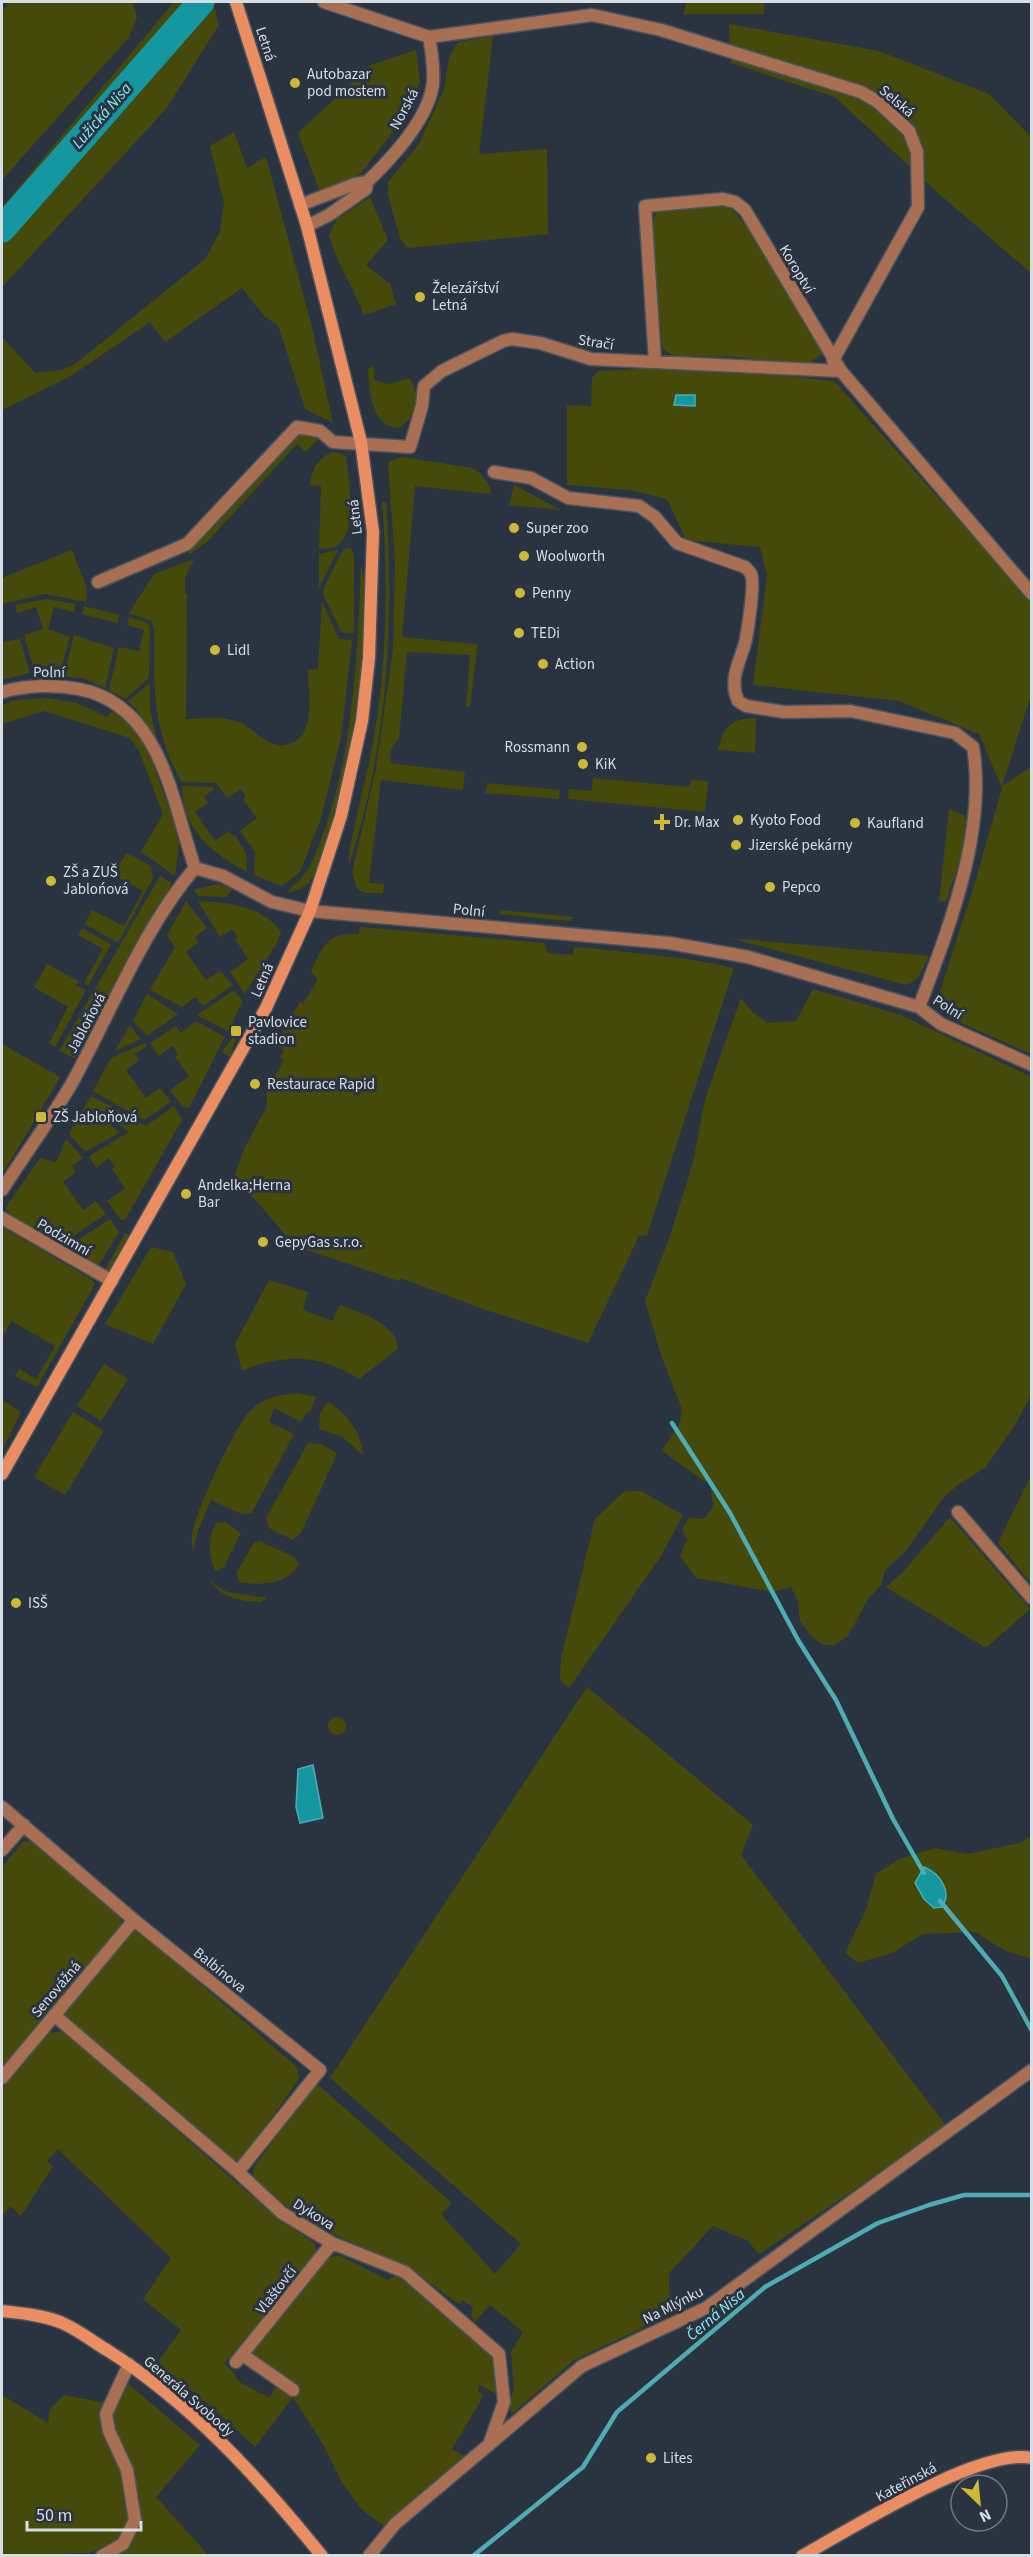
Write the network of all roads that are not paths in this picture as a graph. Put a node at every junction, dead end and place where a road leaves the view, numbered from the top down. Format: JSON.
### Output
{"nodes":[{"id":1,"x":236,"y":2,"type":"edge"},
{"id":2,"x":324,"y":2,"type":"edge"},
{"id":3,"x":429,"y":37,"type":"junction"},
{"id":4,"x":367,"y":182,"type":"junction"},
{"id":5,"x":300,"y":205,"type":"junction"},
{"id":6,"x":307,"y":226,"type":"junction"},
{"id":7,"x":833,"y":360,"type":"junction"},
{"id":8,"x":655,"y":362,"type":"junction"},
{"id":9,"x":841,"y":371,"type":"junction"},
{"id":10,"x":361,"y":442,"type":"junction"},
{"id":11,"x":494,"y":472,"type":"dead end"},
{"id":12,"x":98,"y":582,"type":"dead end"},
{"id":13,"x":1032,"y":594,"type":"edge"},
{"id":14,"x":2,"y":692,"type":"edge"},
{"id":15,"x":195,"y":868,"type":"junction"},
{"id":16,"x":310,"y":911,"type":"junction"},
{"id":17,"x":919,"y":1007,"type":"junction"},
{"id":18,"x":1032,"y":1065,"type":"edge"},
{"id":19,"x":2,"y":1190,"type":"edge"},
{"id":20,"x":2,"y":1218,"type":"edge"},
{"id":21,"x":112,"y":1281,"type":"junction"},
{"id":22,"x":2,"y":1474,"type":"edge"},
{"id":23,"x":958,"y":1512,"type":"dead end"},
{"id":24,"x":1032,"y":1598,"type":"edge"},
{"id":25,"x":2,"y":1807,"type":"edge"},
{"id":26,"x":24,"y":1825,"type":"junction"},
{"id":27,"x":2,"y":1850,"type":"edge"},
{"id":28,"x":134,"y":1920,"type":"junction"},
{"id":29,"x":54,"y":2015,"type":"junction"},
{"id":30,"x":1032,"y":2070,"type":"edge"},
{"id":31,"x":2,"y":2078,"type":"edge"},
{"id":32,"x":238,"y":2172,"type":"junction"},
{"id":33,"x":332,"y":2243,"type":"junction"},
{"id":34,"x":2,"y":2311,"type":"edge"},
{"id":35,"x":129,"y":2364,"type":"junction"},
{"id":36,"x":293,"y":2390,"type":"dead end"},
{"id":37,"x":489,"y":2446,"type":"junction"},
{"id":38,"x":1032,"y":2458,"type":"edge"},
{"id":39,"x":102,"y":2556,"type":"edge"},
{"id":40,"x":322,"y":2556,"type":"edge"},
{"id":41,"x":369,"y":2556,"type":"edge"},
{"id":42,"x":802,"y":2556,"type":"edge"}],
"edges":[{"from":1,"to":5,"type":"street","name":"Letná"},
{"from":2,"to":3,"type":"street","name":"Selská"},
{"from":3,"to":4,"type":"street","name":"Norská"},
{"from":3,"to":7,"type":"street","name":"Selská"},
{"from":4,"to":5,"type":"street"},
{"from":4,"to":6,"type":"street","name":"Norská"},
{"from":5,"to":6,"type":"street","name":"Letná"},
{"from":6,"to":10,"type":"street","name":"Letná"},
{"from":7,"to":8,"type":"street","name":"Koroptví"},
{"from":7,"to":9,"type":"street"},
{"from":8,"to":9,"type":"street","name":"Stračí"},
{"from":8,"to":10,"type":"street","name":"Stračí"},
{"from":9,"to":13,"type":"street"},
{"from":10,"to":12,"type":"street"},
{"from":10,"to":16,"type":"street","name":"Letná"},
{"from":11,"to":17,"type":"street"},
{"from":14,"to":15,"type":"street","name":"Polní"},
{"from":15,"to":16,"type":"street","name":"Polní"},
{"from":15,"to":19,"type":"street","name":"Jabloňová"},
{"from":16,"to":17,"type":"street","name":"Polní"},
{"from":16,"to":21,"type":"street","name":"Letná"},
{"from":17,"to":18,"type":"street","name":"Polní"},
{"from":20,"to":21,"type":"street","name":"Podzimní"},
{"from":21,"to":22,"type":"street","name":"Letná"},
{"from":23,"to":24,"type":"street"},
{"from":25,"to":26,"type":"street","name":"Balbínova"},
{"from":26,"to":27,"type":"street"},
{"from":26,"to":28,"type":"street","name":"Balbínova"},
{"from":28,"to":29,"type":"street","name":"Senovážná"},
{"from":28,"to":32,"type":"street","name":"Balbínova"},
{"from":29,"to":31,"type":"street","name":"Senovážná"},
{"from":29,"to":32,"type":"street","name":"Dykova"},
{"from":30,"to":37,"type":"street","name":"Na Mlýnku"},
{"from":32,"to":33,"type":"street","name":"Dykova"},
{"from":33,"to":36,"type":"street","name":"Vlaštovčí"},
{"from":33,"to":37,"type":"street","name":"Dykova"},
{"from":34,"to":35,"type":"street","name":"Generála Svobody"},
{"from":35,"to":39,"type":"street"},
{"from":35,"to":40,"type":"street","name":"Generála Svobody"},
{"from":37,"to":41,"type":"street","name":"Na Mlýnku"},
{"from":38,"to":42,"type":"street","name":"Kateřinská"}]}
